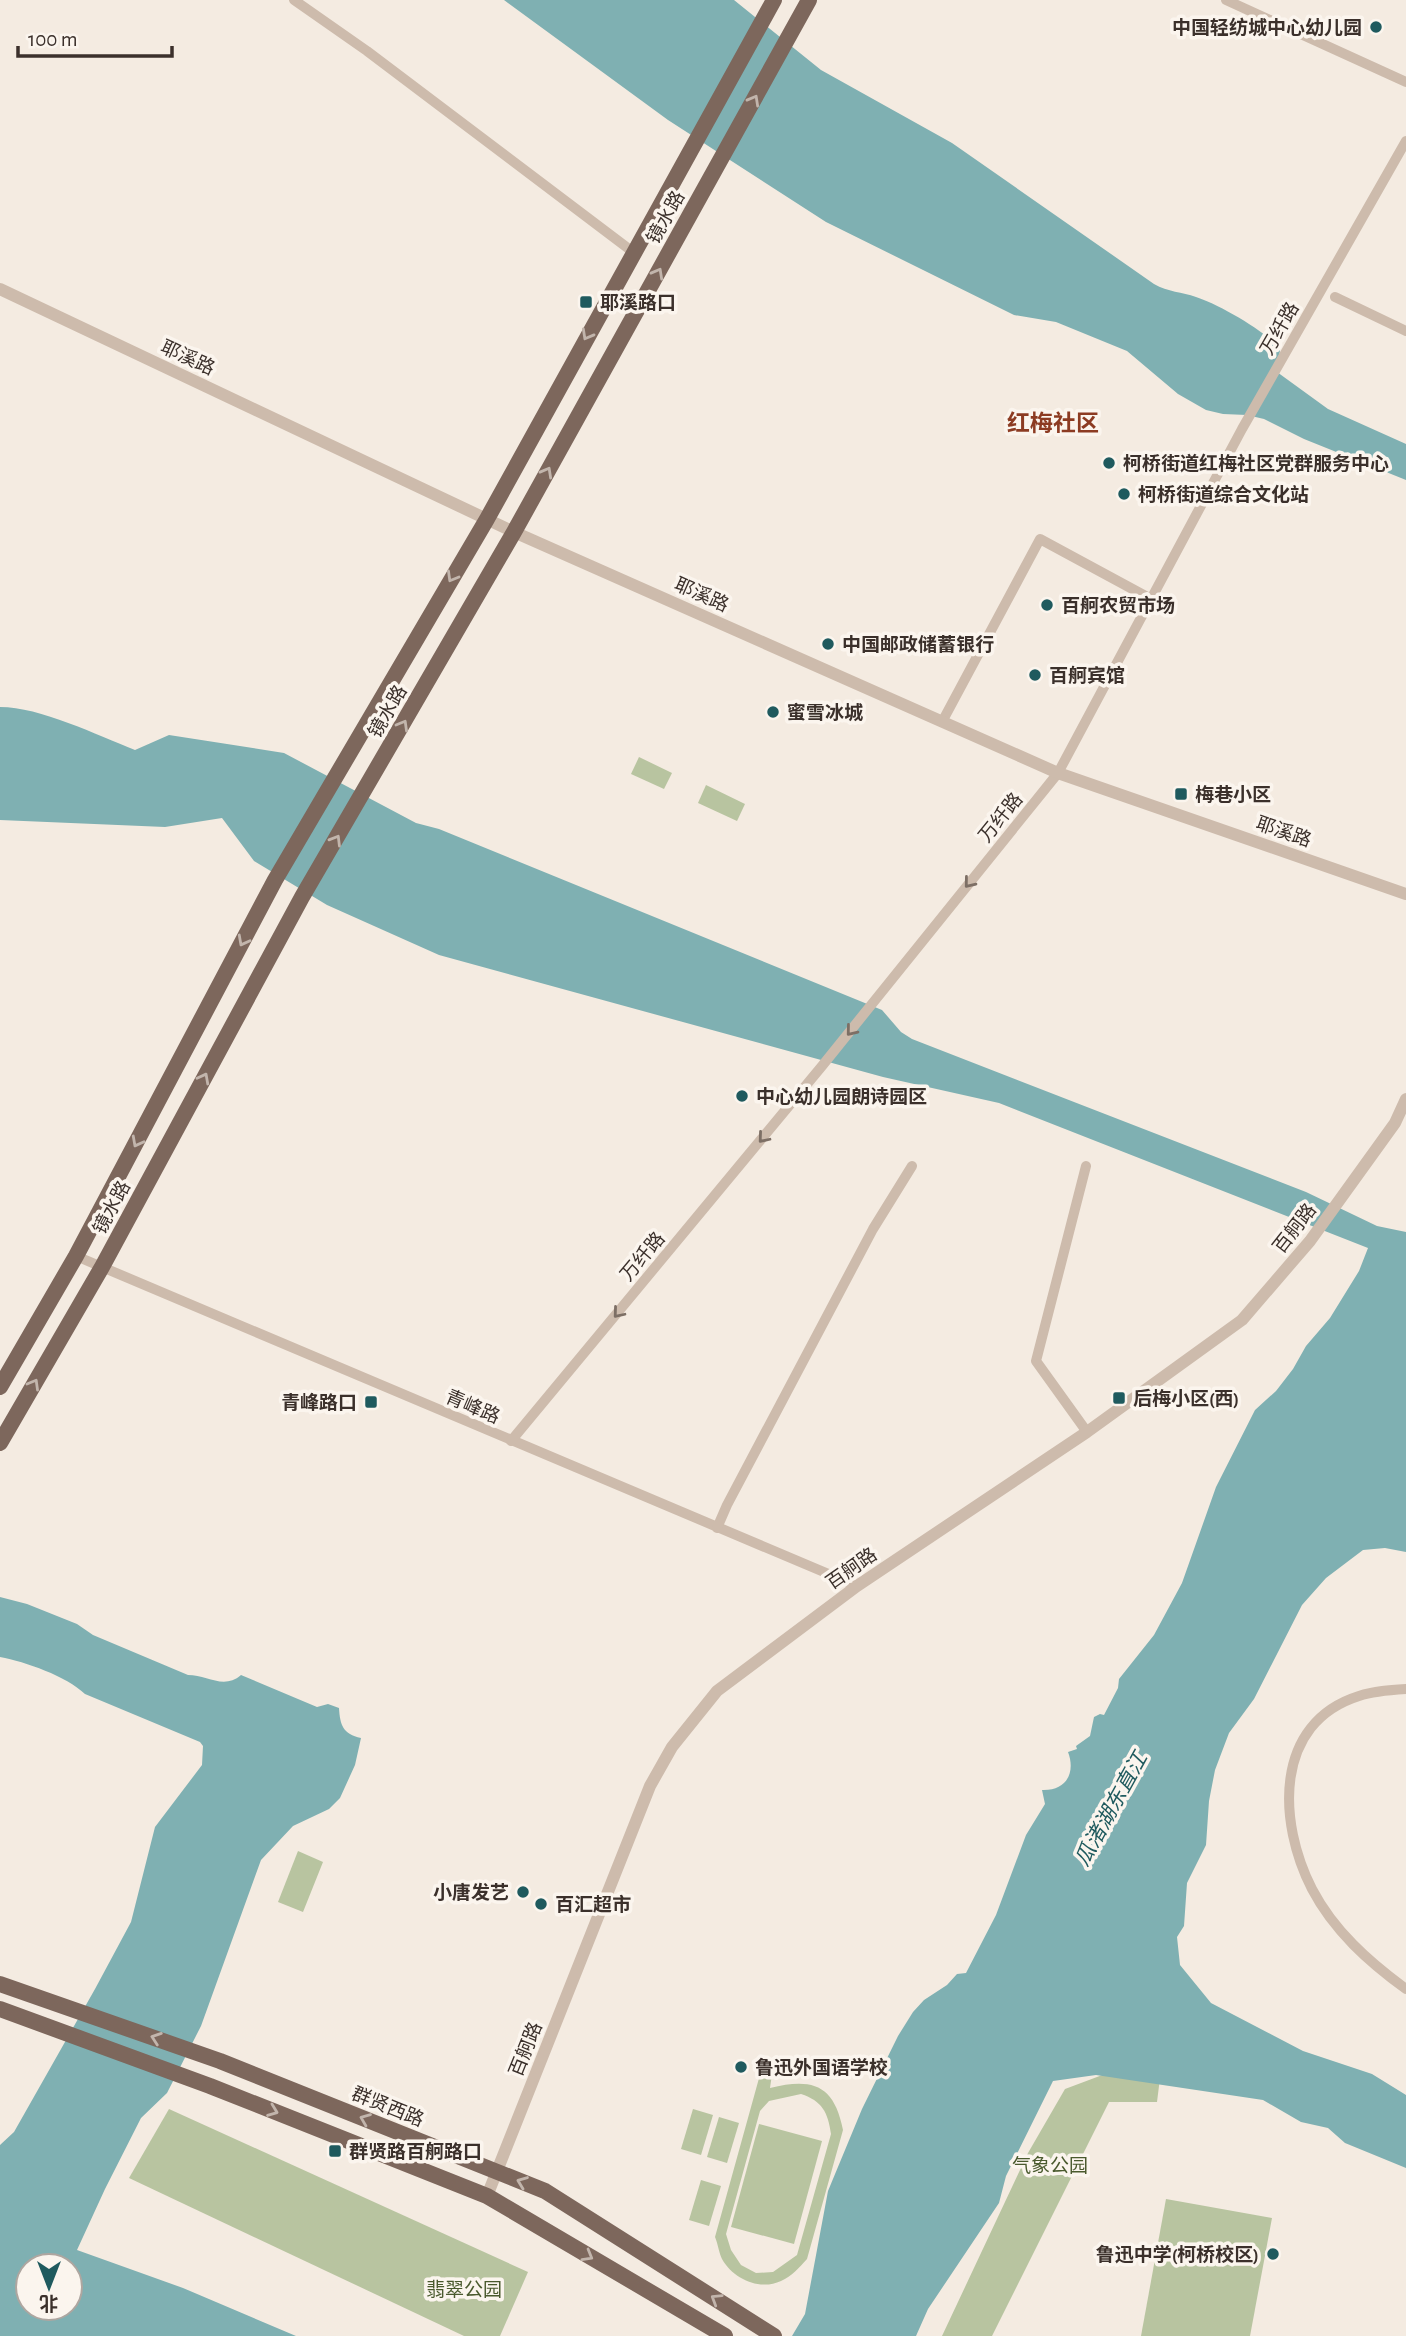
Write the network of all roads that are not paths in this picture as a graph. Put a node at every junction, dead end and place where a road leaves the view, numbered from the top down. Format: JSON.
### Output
{"nodes":[{"id":1,"x":294,"y":0,"type":"edge"},
{"id":2,"x":774,"y":0,"type":"edge"},
{"id":3,"x":809,"y":0,"type":"edge"},
{"id":4,"x":1226,"y":0,"type":"edge"},
{"id":5,"x":1406,"y":82,"type":"edge"},
{"id":6,"x":1406,"y":141,"type":"edge"},
{"id":7,"x":633,"y":252,"type":"junction"},
{"id":8,"x":0,"y":289,"type":"edge"},
{"id":9,"x":1335,"y":297,"type":"dead end"},
{"id":10,"x":1406,"y":331,"type":"edge"},
{"id":11,"x":487,"y":519,"type":"junction"},
{"id":12,"x":514,"y":532,"type":"junction"},
{"id":13,"x":1151,"y":599,"type":"junction"},
{"id":14,"x":942,"y":722,"type":"junction"},
{"id":15,"x":1058,"y":773,"type":"junction"},
{"id":16,"x":1406,"y":894,"type":"edge"},
{"id":17,"x":1406,"y":1099,"type":"edge"},
{"id":18,"x":912,"y":1166,"type":"dead end"},
{"id":19,"x":1086,"y":1166,"type":"dead end"},
{"id":20,"x":76,"y":1256,"type":"junction"},
{"id":21,"x":102,"y":1267,"type":"junction"},
{"id":22,"x":0,"y":1387,"type":"edge"},
{"id":23,"x":1087,"y":1432,"type":"junction"},
{"id":24,"x":511,"y":1441,"type":"junction"},
{"id":25,"x":0,"y":1443,"type":"edge"},
{"id":26,"x":717,"y":1528,"type":"junction"},
{"id":27,"x":857,"y":1586,"type":"junction"},
{"id":28,"x":1406,"y":1689,"type":"edge"},
{"id":29,"x":0,"y":1984,"type":"edge"},
{"id":30,"x":1406,"y":1989,"type":"edge"},
{"id":31,"x":0,"y":2009,"type":"edge"},
{"id":32,"x":497,"y":2172,"type":"junction"},
{"id":33,"x":487,"y":2196,"type":"junction"},
{"id":34,"x":724,"y":2336,"type":"edge"},
{"id":35,"x":774,"y":2336,"type":"edge"}],
"edges":[{"from":1,"to":7,"type":"street"},
{"from":2,"to":7,"type":"main road","name":"镜水路"},
{"from":12,"to":3,"type":"main road","name":"镜水路","one_way":true},
{"from":4,"to":5,"type":"street"},
{"from":6,"to":13,"type":"street","name":"万纤路"},
{"from":7,"to":11,"type":"main road","name":"镜水路","one_way":true},
{"from":8,"to":11,"type":"street","name":"耶溪路"},
{"from":9,"to":10,"type":"street"},
{"from":11,"to":12,"type":"street","name":"耶溪路"},
{"from":11,"to":20,"type":"main road","name":"镜水路","one_way":true},
{"from":12,"to":14,"type":"street","name":"耶溪路"},
{"from":21,"to":12,"type":"main road","name":"镜水路","one_way":true},
{"from":13,"to":14,"type":"street"},
{"from":13,"to":15,"type":"street","name":"万纤路"},
{"from":14,"to":15,"type":"street","name":"耶溪路"},
{"from":15,"to":16,"type":"street","name":"耶溪路"},
{"from":15,"to":24,"type":"street","name":"万纤路","one_way":true},
{"from":17,"to":23,"type":"street","name":"百舸路"},
{"from":18,"to":26,"type":"street"},
{"from":19,"to":23,"type":"street"},
{"from":20,"to":21,"type":"street","name":"青峰路"},
{"from":20,"to":22,"type":"main road","name":"镜水路"},
{"from":21,"to":24,"type":"street","name":"青峰路"},
{"from":25,"to":21,"type":"main road","name":"镜水路","one_way":true},
{"from":23,"to":27,"type":"street","name":"百舸路"},
{"from":24,"to":26,"type":"street","name":"青峰路"},
{"from":26,"to":27,"type":"street","name":"青峰路"},
{"from":27,"to":32,"type":"street","name":"百舸路"},
{"from":28,"to":30,"type":"street"},
{"from":32,"to":29,"type":"main road","name":"群贤西路","one_way":true},
{"from":31,"to":33,"type":"main road","one_way":true},
{"from":32,"to":33,"type":"street","name":"百舸路"},
{"from":35,"to":32,"type":"main road","name":"群贤西路","one_way":true},
{"from":33,"to":34,"type":"main road","one_way":true}]}
